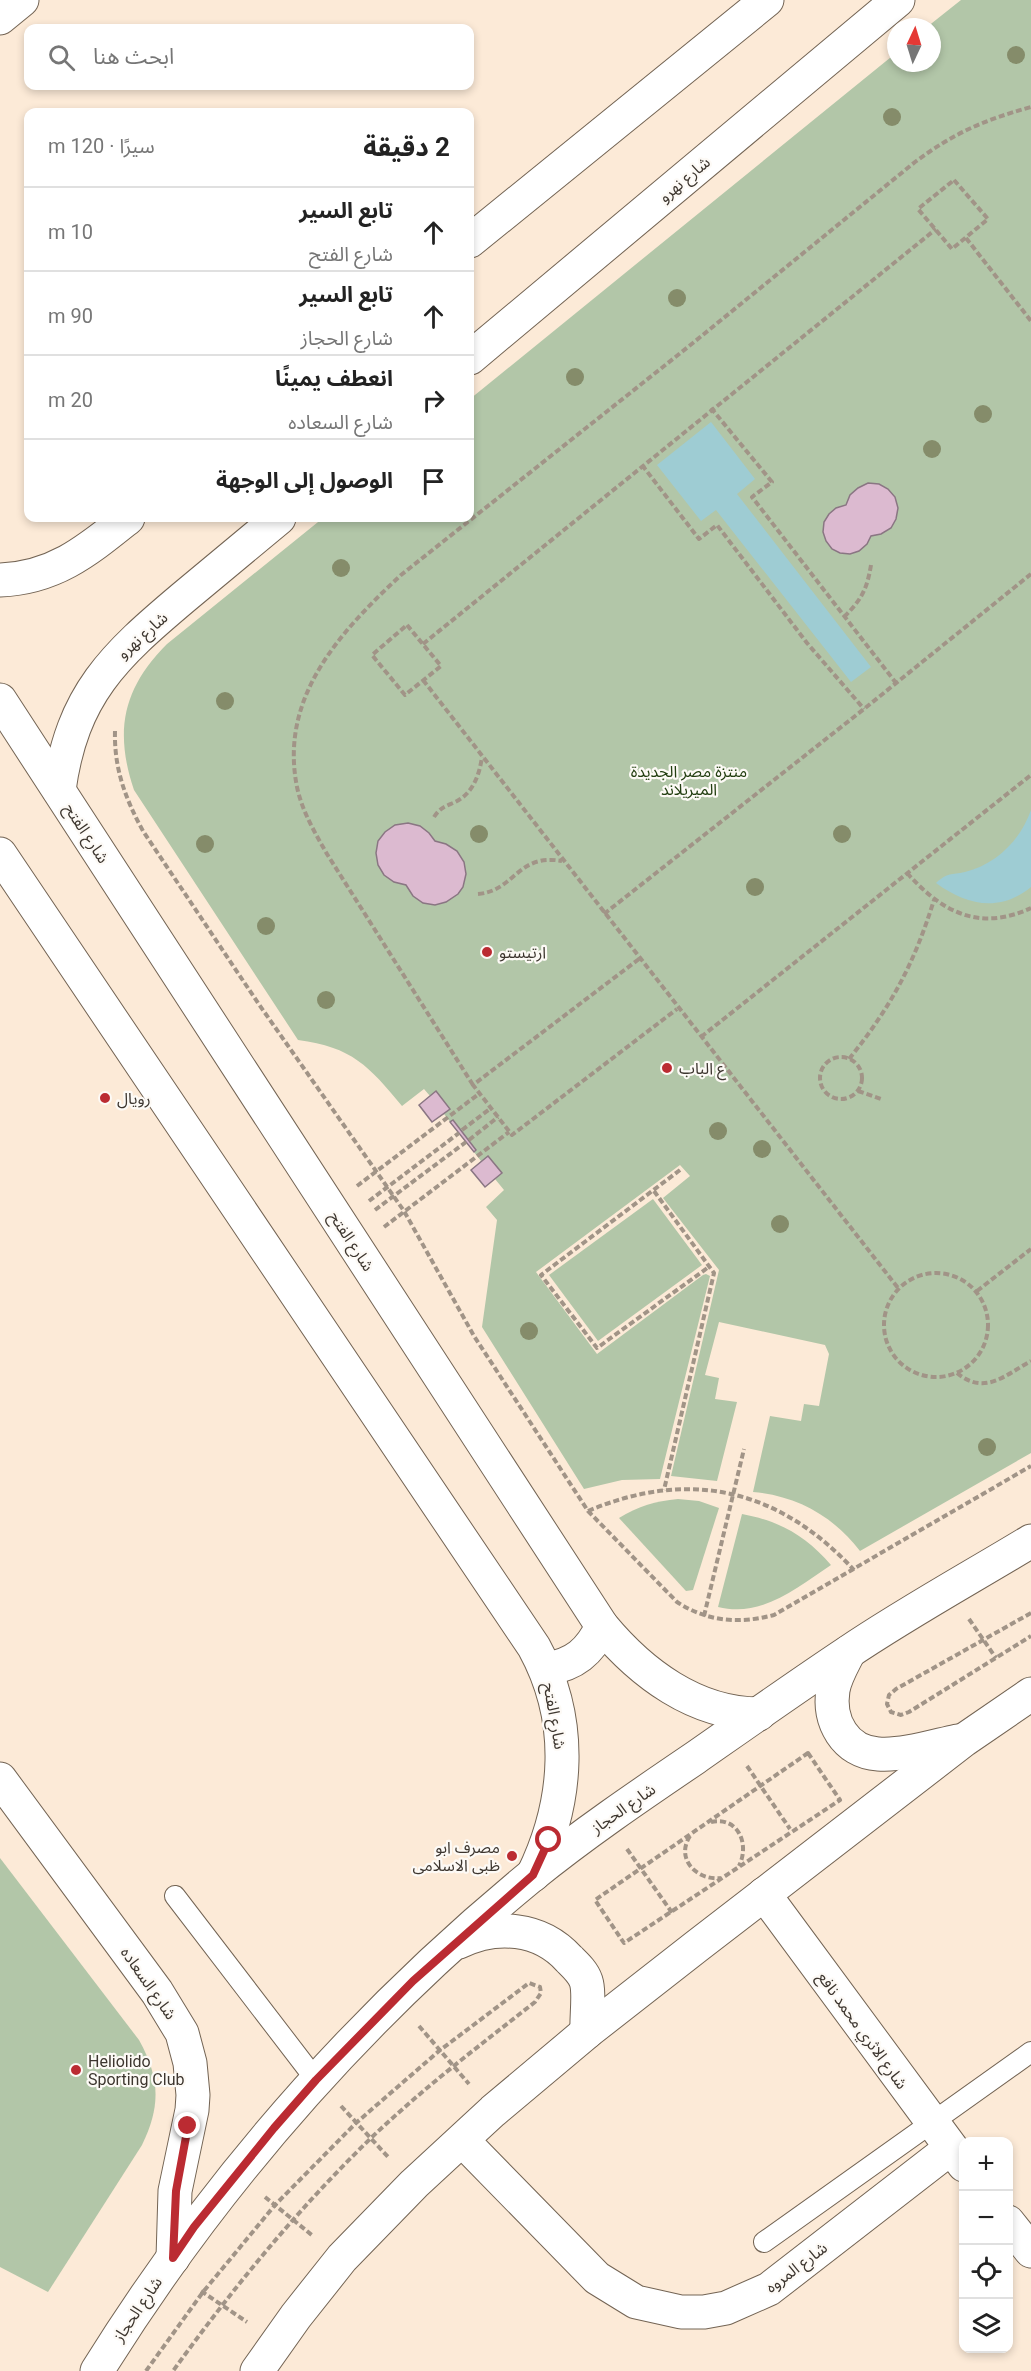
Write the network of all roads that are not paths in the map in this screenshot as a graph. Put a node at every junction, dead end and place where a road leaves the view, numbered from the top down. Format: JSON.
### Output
{"nodes":[{"id":1,"x":22,"y":0,"type":"edge"},
{"id":2,"x":767,"y":0,"type":"edge"},
{"id":3,"x":898,"y":0,"type":"edge"},
{"id":4,"x":0,"y":18,"type":"edge"},
{"id":5,"x":474,"y":238,"type":"edge"},
{"id":6,"x":474,"y":355,"type":"edge"},
{"id":7,"x":123,"y":522,"type":"edge"},
{"id":8,"x":274,"y":522,"type":"edge"},
{"id":9,"x":0,"y":580,"type":"edge"},
{"id":10,"x":0,"y":700,"type":"edge"},
{"id":11,"x":59,"y":790,"type":"junction"},
{"id":12,"x":0,"y":854,"type":"edge"},
{"id":13,"x":1031,"y":1541,"type":"edge"},
{"id":14,"x":602,"y":1626,"type":"junction"},
{"id":15,"x":849,"y":1652,"type":"junction"},
{"id":16,"x":546,"y":1669,"type":"junction"},
{"id":17,"x":1031,"y":1694,"type":"edge"},
{"id":18,"x":759,"y":1714,"type":"junction"},
{"id":19,"x":964,"y":1740,"type":"junction"},
{"id":20,"x":0,"y":1779,"type":"edge"},
{"id":21,"x":533,"y":1875,"type":"junction"},
{"id":22,"x":764,"y":1894,"type":"junction"},
{"id":23,"x":175,"y":1896,"type":"dead end"},
{"id":24,"x":446,"y":1950,"type":"junction"},
{"id":25,"x":586,"y":2032,"type":"junction"},
{"id":26,"x":1031,"y":2052,"type":"edge"},
{"id":27,"x":316,"y":2080,"type":"junction"},
{"id":28,"x":463,"y":2141,"type":"junction"},
{"id":29,"x":949,"y":2146,"type":"edge"},
{"id":30,"x":1013,"y":2228,"type":"edge"},
{"id":31,"x":764,"y":2242,"type":"dead end"},
{"id":32,"x":1031,"y":2251,"type":"edge"},
{"id":33,"x":170,"y":2262,"type":"junction"},
{"id":34,"x":97,"y":2371,"type":"edge"},
{"id":35,"x":257,"y":2371,"type":"edge"}],
"edges":[{"from":1,"to":4,"type":"main road"},
{"from":2,"to":5,"type":"main road"},
{"from":3,"to":6,"type":"main road","name":"شارع نهرو"},
{"from":7,"to":9,"type":"main road"},
{"from":8,"to":11,"type":"main road","name":"شارع نهرو"},
{"from":10,"to":11,"type":"main road","name":"شارع الفتح"},
{"from":11,"to":14,"type":"main road","name":"شارع الفتح"},
{"from":12,"to":16,"type":"main road","name":"شارع الفتح"},
{"from":13,"to":15,"type":"main road","name":"شارع الحجاز"},
{"from":14,"to":16,"type":"main road"},
{"from":14,"to":18,"type":"main road","name":"شارع الفتح"},
{"from":15,"to":18,"type":"main road","name":"شارع الحجاز"},
{"from":15,"to":19,"type":"main road"},
{"from":16,"to":21,"type":"main road","name":"شارع الفتح"},
{"from":17,"to":19,"type":"main road"},
{"from":18,"to":21,"type":"main road","name":"شارع الحجاز"},
{"from":19,"to":22,"type":"main road"},
{"from":20,"to":33,"type":"main road","name":"شارع السعاده"},
{"from":21,"to":24,"type":"main road","name":"شارع الحجاز"},
{"from":22,"to":25,"type":"main road"},
{"from":22,"to":29,"type":"main road","name":"شارع الاثري محمد نافع"},
{"from":23,"to":27,"type":"lane"},
{"from":24,"to":25,"type":"main road"},
{"from":24,"to":27,"type":"main road","name":"شارع الحجاز"},
{"from":25,"to":28,"type":"main road"},
{"from":26,"to":29,"type":"lane"},
{"from":27,"to":33,"type":"main road","name":"شارع الحجاز"},
{"from":28,"to":29,"type":"main road","name":"شارع المروه"},
{"from":28,"to":35,"type":"main road"},
{"from":29,"to":31,"type":"lane"},
{"from":30,"to":32,"type":"main road"},
{"from":33,"to":34,"type":"main road","name":"شارع الحجاز"}]}
